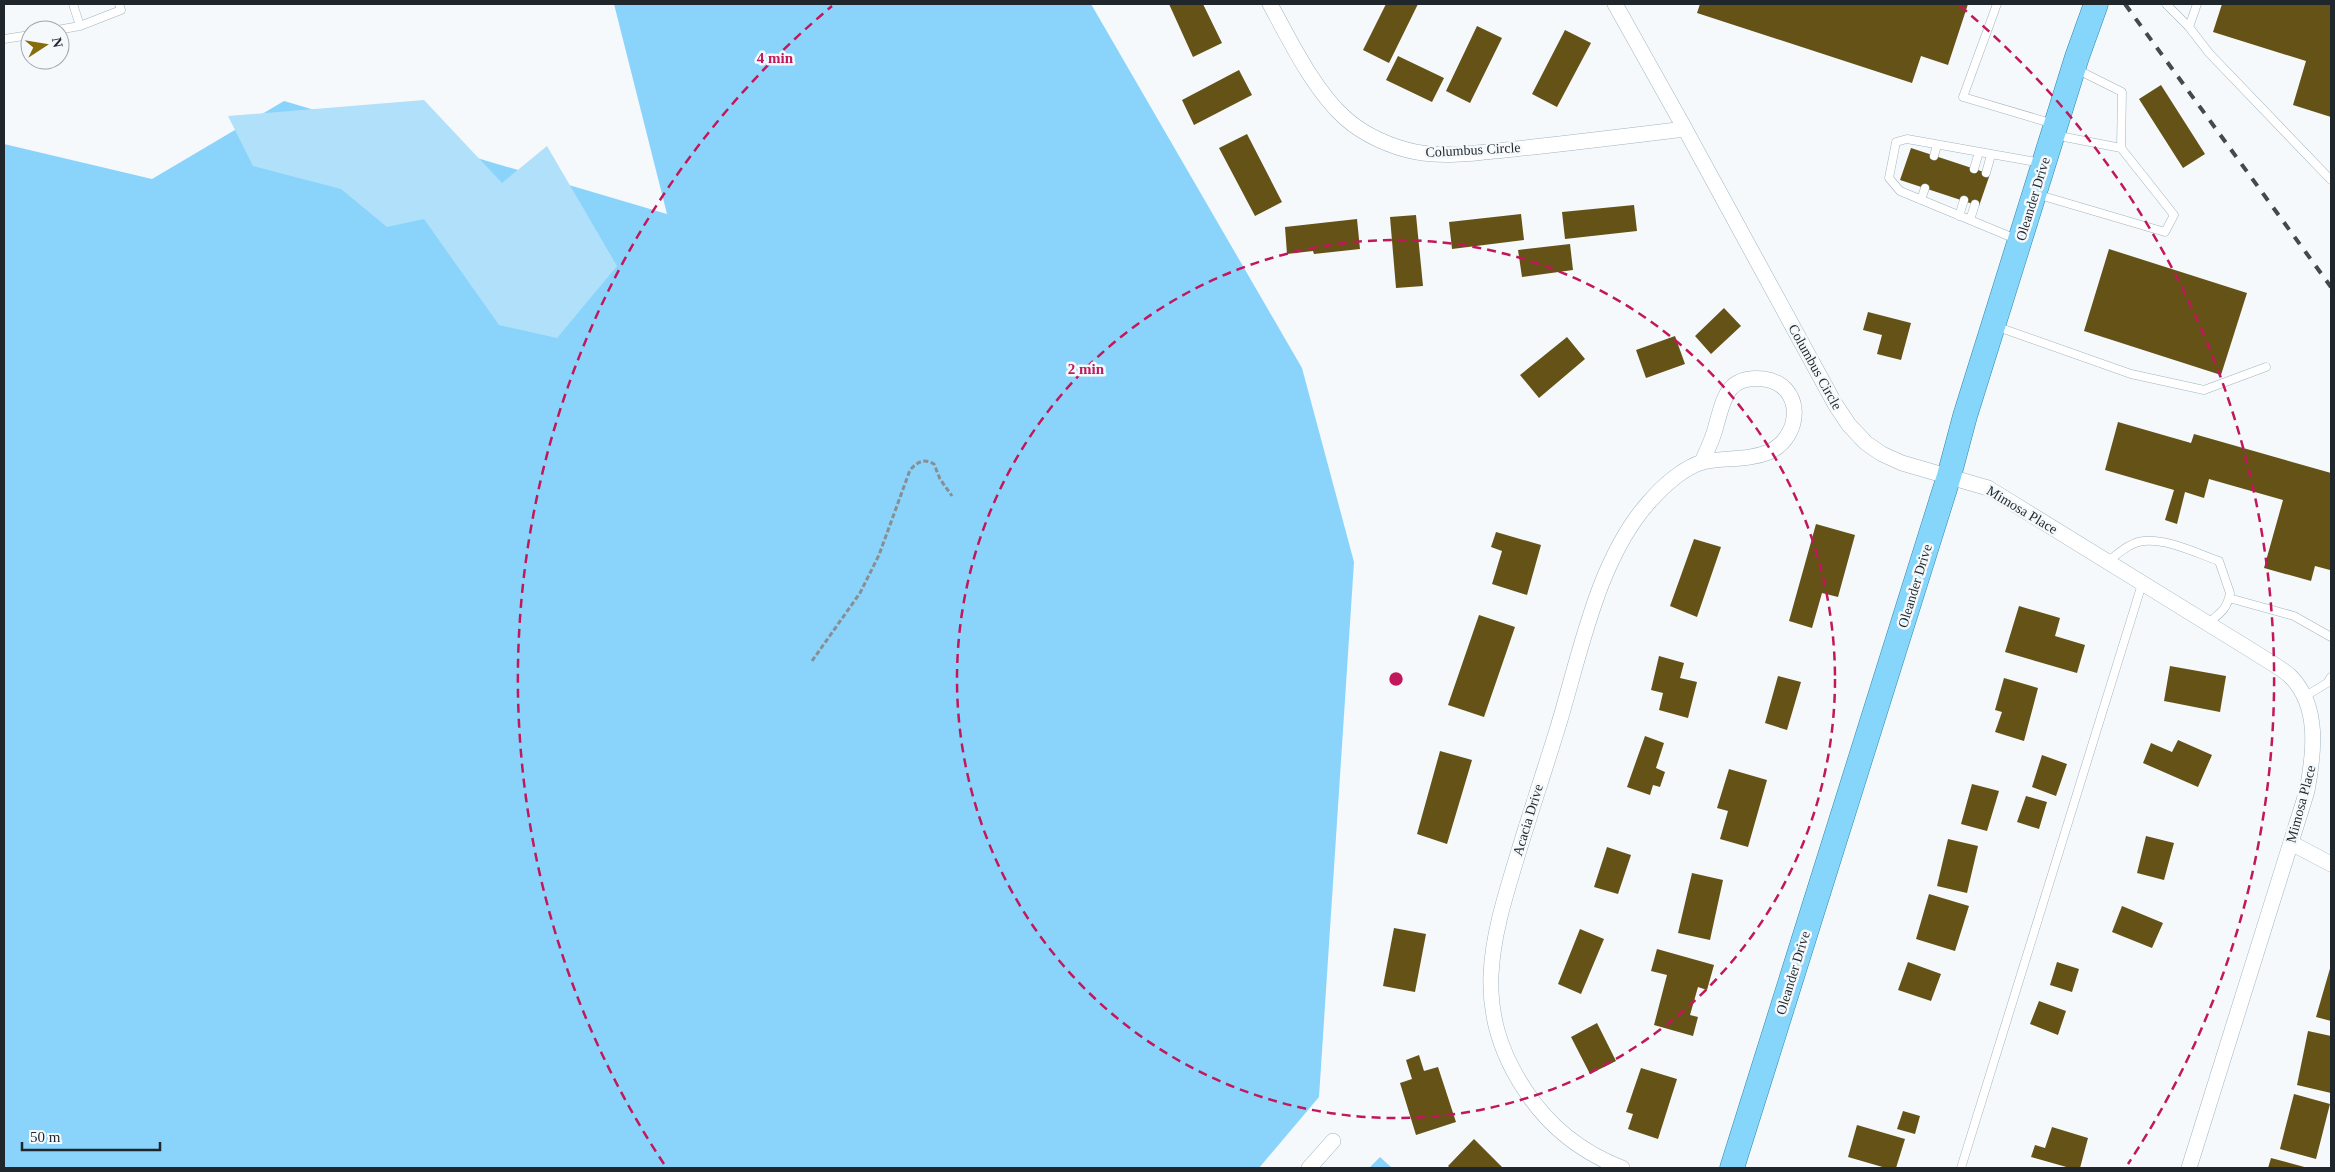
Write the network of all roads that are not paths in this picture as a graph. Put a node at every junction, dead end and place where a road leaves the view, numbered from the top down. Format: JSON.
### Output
{"nodes":[{"id":1,"x":74,"y":4,"type":"edge"},
{"id":2,"x":119,"y":4,"type":"edge"},
{"id":3,"x":1270,"y":4,"type":"edge"},
{"id":4,"x":1616,"y":4,"type":"edge"},
{"id":5,"x":1997,"y":4,"type":"edge"},
{"id":6,"x":2096,"y":4,"type":"edge"},
{"id":7,"x":2166,"y":4,"type":"edge"},
{"id":8,"x":2197,"y":4,"type":"edge"},
{"id":9,"x":80,"y":26,"type":"junction"},
{"id":10,"x":2189,"y":27,"type":"junction"},
{"id":11,"x":70,"y":28,"type":"edge"},
{"id":12,"x":20,"y":37,"type":"edge"},
{"id":13,"x":4,"y":39,"type":"edge"},
{"id":14,"x":2074,"y":68,"type":"junction"},
{"id":15,"x":1684,"y":129,"type":"junction"},
{"id":16,"x":2054,"y":130,"type":"junction"},
{"id":17,"x":1937,"y":145,"type":"junction"},
{"id":18,"x":2121,"y":148,"type":"junction"},
{"id":19,"x":1979,"y":152,"type":"junction"},
{"id":20,"x":1991,"y":154,"type":"junction"},
{"id":21,"x":1934,"y":156,"type":"dead end"},
{"id":22,"x":2044,"y":163,"type":"junction"},
{"id":23,"x":1974,"y":169,"type":"dead end"},
{"id":24,"x":1986,"y":173,"type":"dead end"},
{"id":25,"x":2331,"y":180,"type":"edge"},
{"id":26,"x":1925,"y":188,"type":"dead end"},
{"id":27,"x":2034,"y":194,"type":"junction"},
{"id":28,"x":1921,"y":200,"type":"junction"},
{"id":29,"x":1964,"y":200,"type":"dead end"},
{"id":30,"x":1975,"y":204,"type":"dead end"},
{"id":31,"x":1959,"y":216,"type":"junction"},
{"id":32,"x":1970,"y":220,"type":"junction"},
{"id":33,"x":2020,"y":240,"type":"junction"},
{"id":34,"x":1994,"y":325,"type":"junction"},
{"id":35,"x":2266,"y":367,"type":"dead end"},
{"id":36,"x":1702,"y":462,"type":"junction"},
{"id":37,"x":1949,"y":476,"type":"junction"},
{"id":38,"x":2107,"y":562,"type":"junction"},
{"id":39,"x":2142,"y":584,"type":"junction"},
{"id":40,"x":2229,"y":598,"type":"junction"},
{"id":41,"x":2208,"y":624,"type":"junction"},
{"id":42,"x":2331,"y":637,"type":"edge"},
{"id":43,"x":2331,"y":677,"type":"edge"},
{"id":44,"x":2304,"y":697,"type":"junction"},
{"id":45,"x":2291,"y":843,"type":"junction"},
{"id":46,"x":2331,"y":864,"type":"edge"},
{"id":47,"x":1333,"y":1141,"type":"dead end"},
{"id":48,"x":1309,"y":1168,"type":"edge"},
{"id":49,"x":1622,"y":1168,"type":"edge"},
{"id":50,"x":1732,"y":1168,"type":"edge"},
{"id":51,"x":1961,"y":1168,"type":"edge"},
{"id":52,"x":2189,"y":1168,"type":"edge"}],
"edges":[{"from":1,"to":9,"type":"lane"},
{"from":2,"to":9,"type":"lane"},
{"from":3,"to":15,"type":"street","name":"Columbus Circle"},
{"from":4,"to":15,"type":"street","name":"Columbus Circle"},
{"from":5,"to":16,"type":"lane"},
{"from":6,"to":14,"type":"main road","name":"Oleander Drive"},
{"from":7,"to":10,"type":"lane"},
{"from":8,"to":10,"type":"lane"},
{"from":9,"to":11,"type":"lane"},
{"from":10,"to":25,"type":"lane"},
{"from":12,"to":13,"type":"lane"},
{"from":14,"to":16,"type":"main road","name":"Oleander Drive"},
{"from":14,"to":18,"type":"lane"},
{"from":15,"to":37,"type":"street","name":"Columbus Circle"},
{"from":16,"to":18,"type":"lane"},
{"from":16,"to":22,"type":"main road","name":"Oleander Drive"},
{"from":17,"to":19,"type":"lane"},
{"from":17,"to":21,"type":"lane"},
{"from":17,"to":28,"type":"lane"},
{"from":18,"to":27,"type":"lane"},
{"from":19,"to":20,"type":"lane"},
{"from":19,"to":23,"type":"lane"},
{"from":20,"to":22,"type":"lane"},
{"from":20,"to":24,"type":"lane"},
{"from":22,"to":27,"type":"main road","name":"Oleander Drive"},
{"from":26,"to":28,"type":"lane"},
{"from":27,"to":33,"type":"main road","name":"Oleander Drive"},
{"from":28,"to":31,"type":"lane"},
{"from":29,"to":31,"type":"lane"},
{"from":30,"to":32,"type":"lane"},
{"from":31,"to":32,"type":"lane"},
{"from":32,"to":33,"type":"lane"},
{"from":33,"to":34,"type":"main road","name":"Oleander Drive"},
{"from":34,"to":35,"type":"lane"},
{"from":34,"to":37,"type":"main road","name":"Oleander Drive"},
{"from":36,"to":36,"type":"street","name":"Acacia Drive"},
{"from":36,"to":49,"type":"street","name":"Acacia Drive"},
{"from":37,"to":38,"type":"street","name":"Mimosa Place"},
{"from":37,"to":50,"type":"main road","name":"Oleander Drive"},
{"from":38,"to":39,"type":"street","name":"Mimosa Place"},
{"from":38,"to":40,"type":"lane"},
{"from":39,"to":41,"type":"street","name":"Mimosa Place"},
{"from":39,"to":51,"type":"lane"},
{"from":40,"to":41,"type":"lane"},
{"from":40,"to":42,"type":"lane"},
{"from":41,"to":44,"type":"street","name":"Mimosa Place"},
{"from":43,"to":44,"type":"lane"},
{"from":44,"to":45,"type":"street","name":"Mimosa Place"},
{"from":45,"to":46,"type":"street"},
{"from":45,"to":52,"type":"street","name":"Mimosa Place"},
{"from":47,"to":48,"type":"street"}]}
